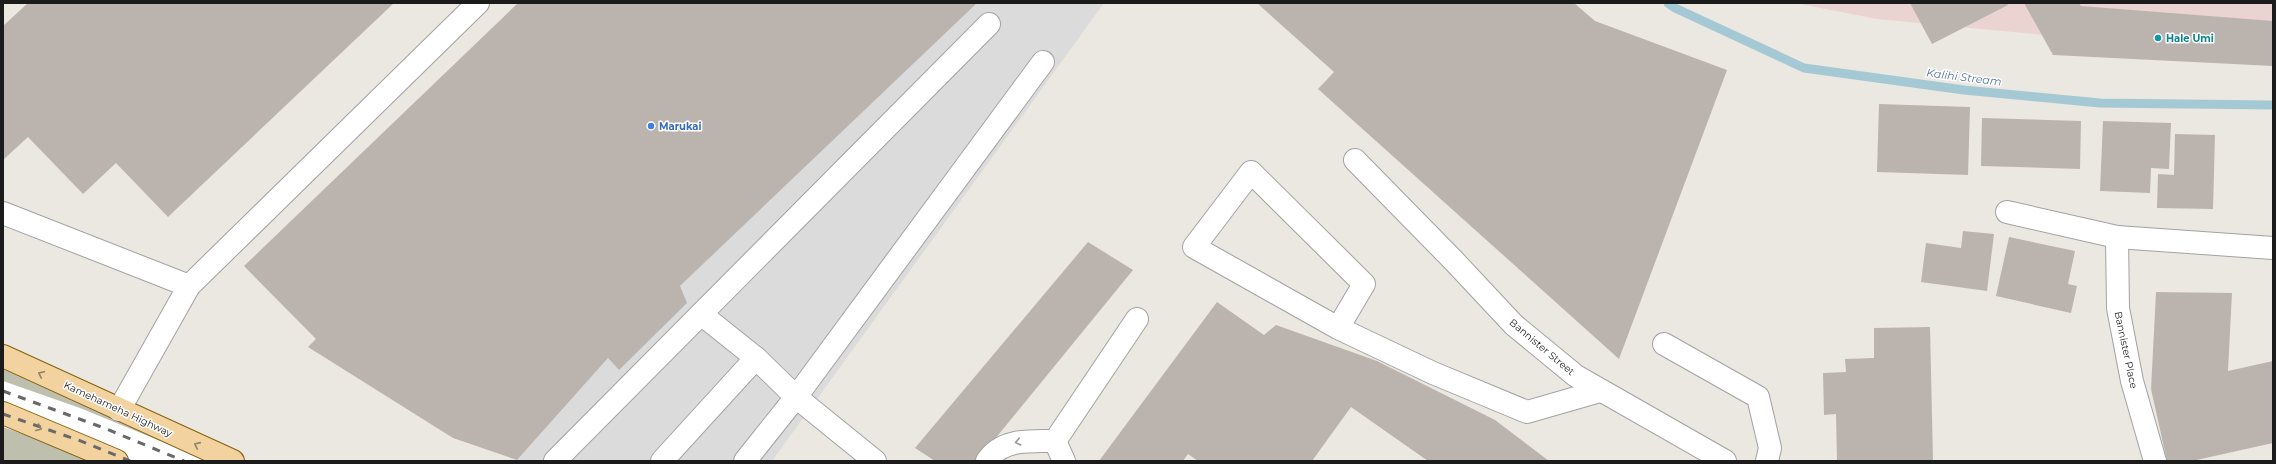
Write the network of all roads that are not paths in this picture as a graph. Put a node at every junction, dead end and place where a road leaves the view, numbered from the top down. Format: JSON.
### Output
{"nodes":[{"id":1,"x":478,"y":3,"type":"edge"},
{"id":2,"x":989,"y":24,"type":"dead end"},
{"id":3,"x":1043,"y":62,"type":"dead end"},
{"id":4,"x":1355,"y":160,"type":"dead end"},
{"id":5,"x":2007,"y":212,"type":"dead end"},
{"id":6,"x":3,"y":213,"type":"edge"},
{"id":7,"x":2117,"y":237,"type":"junction"},
{"id":8,"x":2273,"y":248,"type":"edge"},
{"id":9,"x":189,"y":286,"type":"junction"},
{"id":10,"x":701,"y":314,"type":"junction"},
{"id":11,"x":1137,"y":320,"type":"dead end"},
{"id":12,"x":1338,"y":328,"type":"junction"},
{"id":13,"x":1664,"y":344,"type":"dead end"},
{"id":14,"x":3,"y":356,"type":"edge"},
{"id":15,"x":756,"y":358,"type":"junction"},
{"id":16,"x":1600,"y":391,"type":"junction"},
{"id":17,"x":796,"y":397,"type":"junction"},
{"id":18,"x":118,"y":410,"type":"junction"},
{"id":19,"x":3,"y":413,"type":"edge"},
{"id":20,"x":1055,"y":441,"type":"junction"},
{"id":21,"x":117,"y":461,"type":"edge"},
{"id":22,"x":233,"y":461,"type":"edge"},
{"id":23,"x":555,"y":461,"type":"edge"},
{"id":24,"x":662,"y":461,"type":"edge"},
{"id":25,"x":745,"y":461,"type":"edge"},
{"id":26,"x":875,"y":461,"type":"edge"},
{"id":27,"x":987,"y":461,"type":"edge"},
{"id":28,"x":1064,"y":461,"type":"edge"},
{"id":29,"x":1725,"y":461,"type":"edge"},
{"id":30,"x":1767,"y":461,"type":"edge"},
{"id":31,"x":2155,"y":461,"type":"edge"}],
"edges":[{"from":1,"to":9,"type":"street"},
{"from":2,"to":10,"type":"street"},
{"from":3,"to":17,"type":"street"},
{"from":4,"to":16,"type":"street","name":"Bannister Street"},
{"from":5,"to":7,"type":"street"},
{"from":6,"to":9,"type":"street"},
{"from":7,"to":8,"type":"street"},
{"from":7,"to":31,"type":"street","name":"Bannister Place"},
{"from":9,"to":18,"type":"street"},
{"from":10,"to":15,"type":"street"},
{"from":10,"to":23,"type":"street"},
{"from":11,"to":20,"type":"street"},
{"from":12,"to":12,"type":"street"},
{"from":12,"to":16,"type":"street"},
{"from":13,"to":30,"type":"street"},
{"from":18,"to":14,"type":"main road","name":"Kamehameha Highway","one_way":true},
{"from":15,"to":17,"type":"street"},
{"from":15,"to":24,"type":"street"},
{"from":16,"to":29,"type":"street","name":"Bannister Street"},
{"from":17,"to":25,"type":"street"},
{"from":17,"to":26,"type":"street"},
{"from":22,"to":18,"type":"main road","name":"Kamehameha Highway","one_way":true},
{"from":19,"to":21,"type":"main road","one_way":true},
{"from":20,"to":27,"type":"street","one_way":true},
{"from":20,"to":28,"type":"street"}]}
